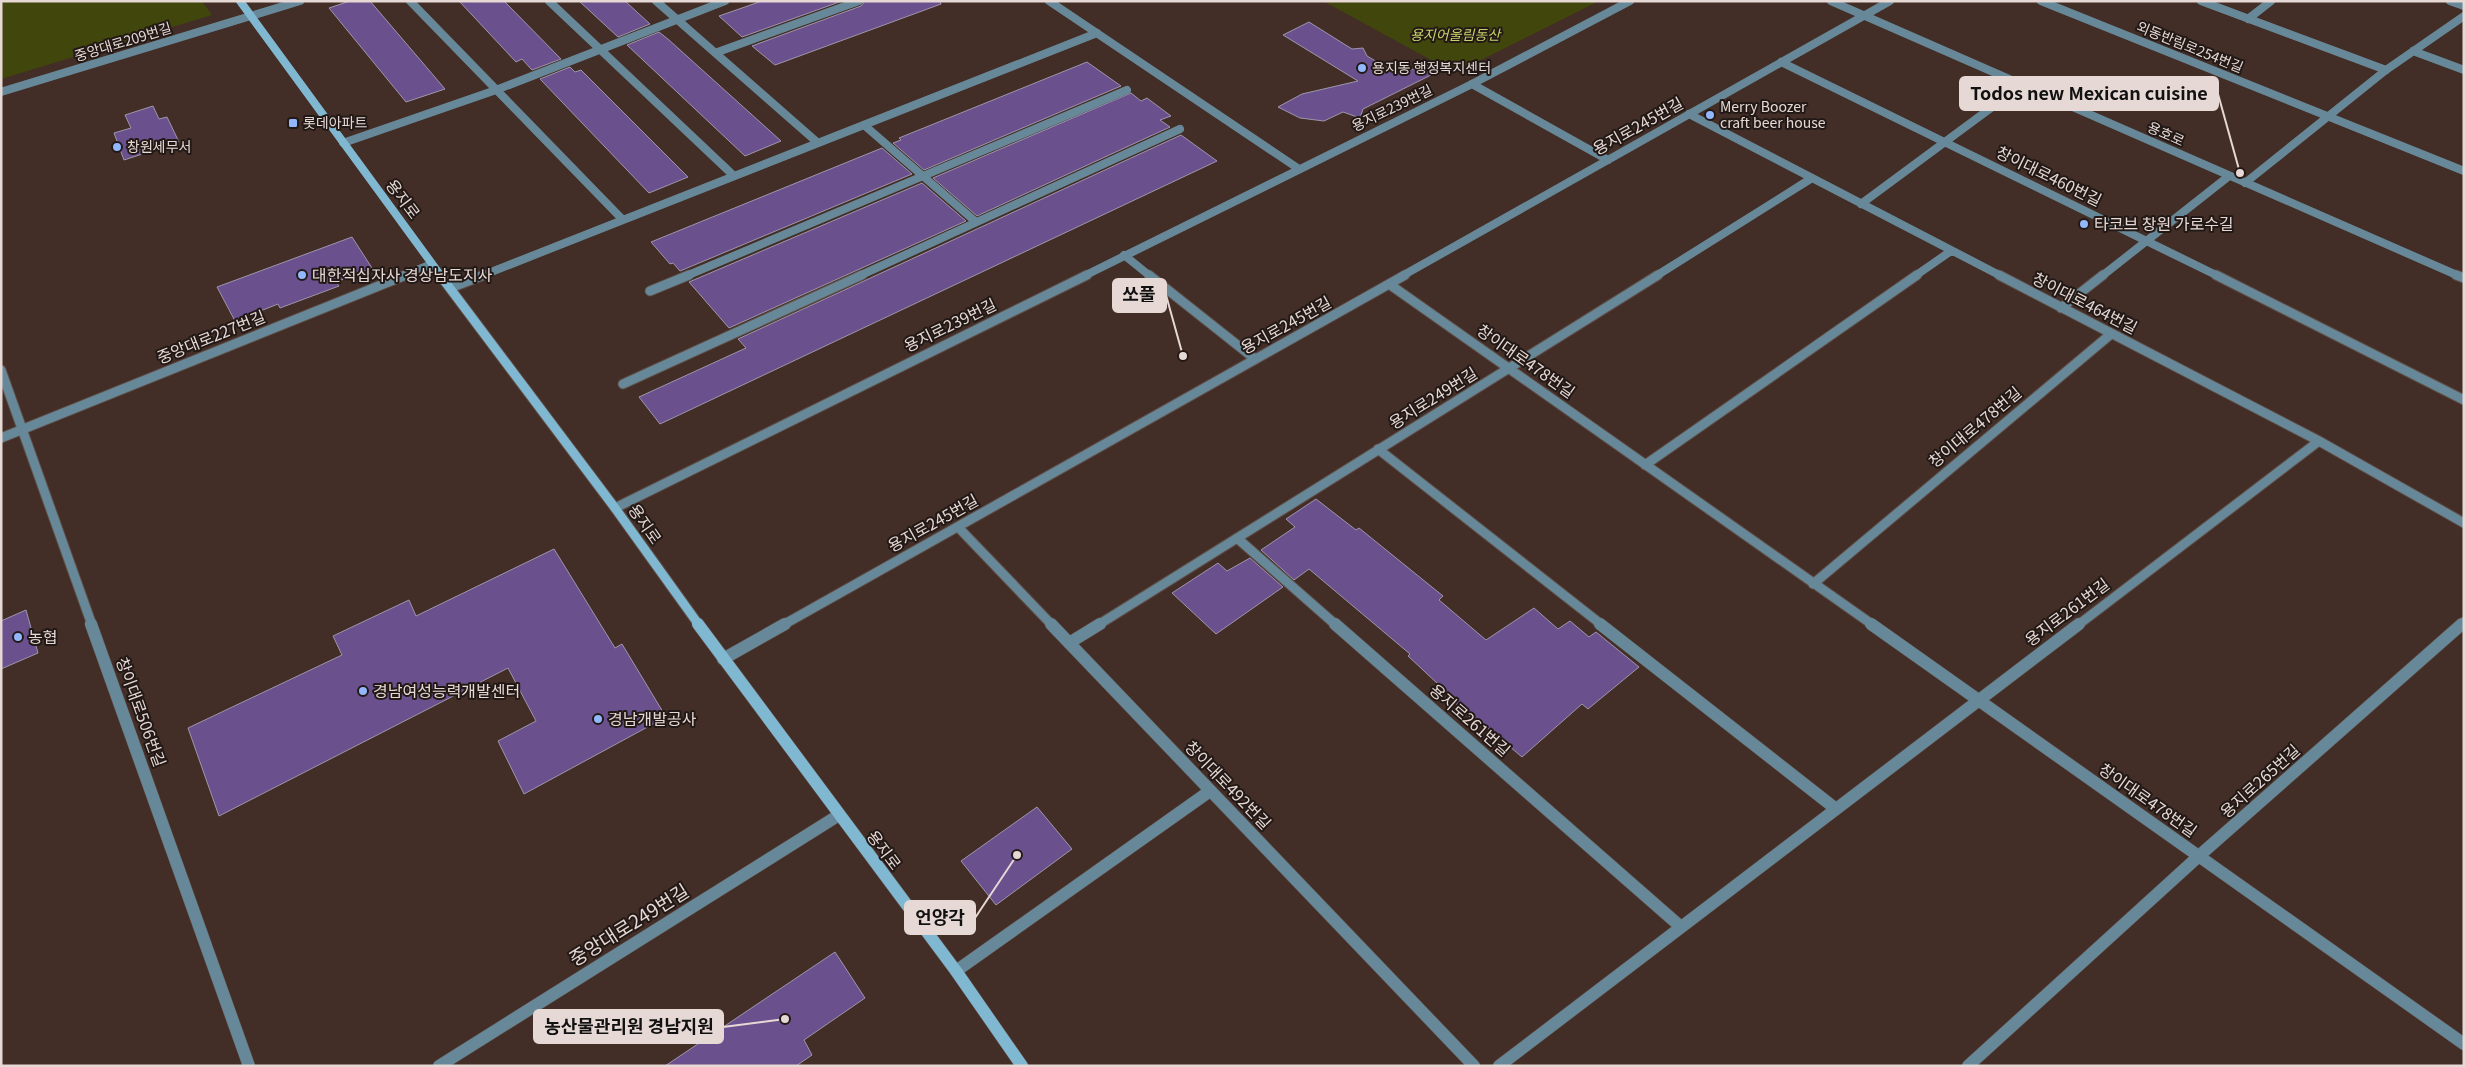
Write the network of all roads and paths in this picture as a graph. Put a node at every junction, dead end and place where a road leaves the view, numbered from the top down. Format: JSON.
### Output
{"nodes":[{"id":1,"x":240,"y":1,"type":"edge"},
{"id":2,"x":300,"y":1,"type":"edge"},
{"id":3,"x":410,"y":1,"type":"edge"},
{"id":4,"x":549,"y":1,"type":"edge"},
{"id":5,"x":656,"y":1,"type":"edge"},
{"id":6,"x":725,"y":1,"type":"edge"},
{"id":7,"x":859,"y":1,"type":"edge"},
{"id":8,"x":1049,"y":1,"type":"edge"},
{"id":9,"x":1630,"y":1,"type":"edge"},
{"id":10,"x":1831,"y":1,"type":"edge"},
{"id":11,"x":1890,"y":1,"type":"edge"},
{"id":12,"x":2041,"y":1,"type":"edge"},
{"id":13,"x":2201,"y":1,"type":"edge"},
{"id":14,"x":2271,"y":1,"type":"edge"},
{"id":15,"x":2450,"y":1,"type":"edge"},
{"id":16,"x":2464,"y":6,"type":"edge"},
{"id":17,"x":252,"y":16,"type":"junction"},
{"id":18,"x":1864,"y":16,"type":"junction"},
{"id":19,"x":2464,"y":16,"type":"edge"},
{"id":20,"x":676,"y":19,"type":"junction"},
{"id":21,"x":2248,"y":19,"type":"junction"},
{"id":22,"x":1097,"y":33,"type":"junction"},
{"id":23,"x":599,"y":49,"type":"junction"},
{"id":24,"x":2413,"y":51,"type":"junction"},
{"id":25,"x":714,"y":53,"type":"junction"},
{"id":26,"x":1781,"y":62,"type":"junction"},
{"id":27,"x":2386,"y":70,"type":"junction"},
{"id":28,"x":2464,"y":70,"type":"edge"},
{"id":29,"x":1472,"y":84,"type":"junction"},
{"id":30,"x":2022,"y":85,"type":"junction"},
{"id":31,"x":496,"y":90,"type":"junction"},
{"id":32,"x":1127,"y":90,"type":"dead end"},
{"id":33,"x":1,"y":92,"type":"edge"},
{"id":34,"x":1689,"y":114,"type":"junction"},
{"id":35,"x":2329,"y":117,"type":"junction"},
{"id":36,"x":864,"y":125,"type":"junction"},
{"id":37,"x":1180,"y":129,"type":"dead end"},
{"id":38,"x":1945,"y":142,"type":"junction"},
{"id":39,"x":818,"y":143,"type":"junction"},
{"id":40,"x":343,"y":144,"type":"junction"},
{"id":41,"x":1608,"y":160,"type":"junction"},
{"id":42,"x":1299,"y":169,"type":"junction"},
{"id":43,"x":2464,"y":171,"type":"edge"},
{"id":44,"x":734,"y":176,"type":"junction"},
{"id":45,"x":923,"y":176,"type":"junction"},
{"id":46,"x":2229,"y":176,"type":"junction"},
{"id":47,"x":1812,"y":178,"type":"junction"},
{"id":48,"x":2245,"y":182,"type":"junction"},
{"id":49,"x":1861,"y":204,"type":"junction"},
{"id":50,"x":623,"y":220,"type":"junction"},
{"id":51,"x":976,"y":222,"type":"junction"},
{"id":52,"x":2147,"y":240,"type":"junction"},
{"id":53,"x":1951,"y":250,"type":"junction"},
{"id":54,"x":1124,"y":256,"type":"junction"},
{"id":55,"x":432,"y":264,"type":"junction"},
{"id":56,"x":2464,"y":278,"type":"edge"},
{"id":57,"x":1389,"y":284,"type":"junction"},
{"id":58,"x":450,"y":288,"type":"junction"},
{"id":59,"x":650,"y":291,"type":"dead end"},
{"id":60,"x":2061,"y":308,"type":"junction"},
{"id":61,"x":2111,"y":334,"type":"junction"},
{"id":62,"x":1255,"y":359,"type":"junction"},
{"id":63,"x":1508,"y":368,"type":"junction"},
{"id":64,"x":1,"y":370,"type":"edge"},
{"id":65,"x":623,"y":384,"type":"dead end"},
{"id":66,"x":2464,"y":400,"type":"edge"},
{"id":67,"x":23,"y":430,"type":"junction"},
{"id":68,"x":1,"y":438,"type":"edge"},
{"id":69,"x":2319,"y":441,"type":"junction"},
{"id":70,"x":1378,"y":449,"type":"junction"},
{"id":71,"x":1645,"y":465,"type":"junction"},
{"id":72,"x":615,"y":508,"type":"junction"},
{"id":73,"x":2464,"y":523,"type":"edge"},
{"id":74,"x":958,"y":527,"type":"junction"},
{"id":75,"x":1237,"y":538,"type":"junction"},
{"id":76,"x":1813,"y":584,"type":"junction"},
{"id":77,"x":2464,"y":622,"type":"edge"},
{"id":78,"x":1070,"y":643,"type":"junction"},
{"id":79,"x":723,"y":659,"type":"junction"},
{"id":80,"x":1978,"y":701,"type":"junction"},
{"id":81,"x":1210,"y":790,"type":"junction"},
{"id":82,"x":1836,"y":809,"type":"junction"},
{"id":83,"x":839,"y":815,"type":"junction"},
{"id":84,"x":2200,"y":855,"type":"junction"},
{"id":85,"x":1681,"y":927,"type":"junction"},
{"id":86,"x":956,"y":971,"type":"junction"},
{"id":87,"x":2464,"y":1044,"type":"edge"},
{"id":88,"x":249,"y":1066,"type":"edge"},
{"id":89,"x":439,"y":1066,"type":"edge"},
{"id":90,"x":1022,"y":1066,"type":"edge"},
{"id":91,"x":1474,"y":1066,"type":"edge"},
{"id":92,"x":1499,"y":1066,"type":"edge"},
{"id":93,"x":1968,"y":1066,"type":"edge"}],
"edges":[{"from":1,"to":17,"type":"main road","name":"용지로"},
{"from":2,"to":17,"type":"street","name":"중앙대로209번길"},
{"from":3,"to":31,"type":"street"},
{"from":4,"to":23,"type":"street"},
{"from":5,"to":20,"type":"street"},
{"from":6,"to":20,"type":"street"},
{"from":7,"to":25,"type":"street"},
{"from":8,"to":22,"type":"street"},
{"from":9,"to":29,"type":"street","name":"용지로239번길"},
{"from":10,"to":18,"type":"street","name":"용호로"},
{"from":11,"to":18,"type":"street"},
{"from":12,"to":35,"type":"street","name":"외동반림로254번길"},
{"from":13,"to":21,"type":"street"},
{"from":14,"to":21,"type":"street"},
{"from":15,"to":16,"type":"street"},
{"from":17,"to":33,"type":"street","name":"중앙대로209번길"},
{"from":17,"to":40,"type":"main road","name":"용지로"},
{"from":18,"to":26,"type":"street","name":"용지로245번길"},
{"from":18,"to":30,"type":"street","name":"용호로"},
{"from":19,"to":24,"type":"street"},
{"from":20,"to":23,"type":"street"},
{"from":20,"to":25,"type":"street"},
{"from":21,"to":27,"type":"street"},
{"from":22,"to":36,"type":"street"},
{"from":22,"to":42,"type":"street"},
{"from":23,"to":31,"type":"street"},
{"from":23,"to":44,"type":"street"},
{"from":24,"to":27,"type":"street"},
{"from":24,"to":28,"type":"street"},
{"from":25,"to":39,"type":"street"},
{"from":26,"to":34,"type":"street","name":"용지로245번길"},
{"from":26,"to":38,"type":"street","name":"창이대로460번길"},
{"from":27,"to":35,"type":"street"},
{"from":29,"to":41,"type":"street"},
{"from":29,"to":42,"type":"street","name":"용지로239번길"},
{"from":30,"to":38,"type":"street"},
{"from":30,"to":46,"type":"street","name":"용호로"},
{"from":31,"to":40,"type":"street"},
{"from":31,"to":50,"type":"street"},
{"from":32,"to":45,"type":"street"},
{"from":34,"to":41,"type":"street","name":"용지로245번길"},
{"from":34,"to":47,"type":"street","name":"창이대로464번길"},
{"from":35,"to":43,"type":"street","name":"외동반림로254번길"},
{"from":35,"to":48,"type":"street"},
{"from":36,"to":39,"type":"street"},
{"from":36,"to":45,"type":"street"},
{"from":37,"to":51,"type":"street"},
{"from":38,"to":49,"type":"street"},
{"from":38,"to":52,"type":"street","name":"창이대로460번길"},
{"from":39,"to":44,"type":"street"},
{"from":40,"to":55,"type":"main road","name":"용지로"},
{"from":41,"to":57,"type":"street","name":"용지로245번길"},
{"from":42,"to":54,"type":"street","name":"용지로239번길"},
{"from":44,"to":50,"type":"street"},
{"from":45,"to":51,"type":"street"},
{"from":45,"to":59,"type":"street"},
{"from":46,"to":48,"type":"street","name":"용호로"},
{"from":46,"to":52,"type":"street"},
{"from":47,"to":49,"type":"street","name":"창이대로464번길"},
{"from":47,"to":63,"type":"street","name":"용지로249번길"},
{"from":48,"to":56,"type":"street","name":"용호로"},
{"from":49,"to":53,"type":"street","name":"창이대로464번길"},
{"from":50,"to":58,"type":"street"},
{"from":51,"to":65,"type":"street"},
{"from":52,"to":60,"type":"street"},
{"from":52,"to":66,"type":"street","name":"창이대로460번길"},
{"from":53,"to":60,"type":"street","name":"창이대로464번길"},
{"from":53,"to":71,"type":"street"},
{"from":54,"to":62,"type":"street"},
{"from":54,"to":72,"type":"street","name":"용지로239번길"},
{"from":55,"to":58,"type":"main road","name":"용지로"},
{"from":55,"to":67,"type":"street","name":"중앙대로227번길"},
{"from":57,"to":62,"type":"street","name":"용지로245번길"},
{"from":57,"to":63,"type":"street","name":"창이대로478번길"},
{"from":58,"to":72,"type":"main road","name":"용지로"},
{"from":60,"to":61,"type":"street","name":"창이대로464번길"},
{"from":61,"to":69,"type":"street","name":"창이대로464번길"},
{"from":61,"to":76,"type":"street","name":"창이대로478번길"},
{"from":62,"to":74,"type":"street","name":"용지로245번길"},
{"from":63,"to":70,"type":"street","name":"용지로249번길"},
{"from":63,"to":71,"type":"street","name":"창이대로478번길"},
{"from":64,"to":67,"type":"street","name":"창이대로506번길"},
{"from":67,"to":68,"type":"street","name":"중앙대로227번길"},
{"from":67,"to":88,"type":"street","name":"창이대로506번길"},
{"from":69,"to":73,"type":"street","name":"창이대로464번길"},
{"from":69,"to":80,"type":"street","name":"용지로261번길"},
{"from":70,"to":75,"type":"street","name":"용지로249번길"},
{"from":70,"to":82,"type":"street"},
{"from":71,"to":76,"type":"street","name":"창이대로478번길"},
{"from":72,"to":79,"type":"main road","name":"용지로"},
{"from":74,"to":78,"type":"street","name":"창이대로492번길"},
{"from":74,"to":79,"type":"street","name":"용지로245번길"},
{"from":75,"to":78,"type":"street","name":"용지로249번길"},
{"from":75,"to":85,"type":"street","name":"용지로261번길"},
{"from":76,"to":80,"type":"street","name":"창이대로478번길"},
{"from":77,"to":84,"type":"street","name":"용지로265번길"},
{"from":78,"to":81,"type":"street","name":"창이대로492번길"},
{"from":79,"to":83,"type":"main road","name":"용지로"},
{"from":80,"to":82,"type":"street","name":"용지로261번길"},
{"from":80,"to":84,"type":"street","name":"창이대로478번길"},
{"from":81,"to":86,"type":"street"},
{"from":81,"to":91,"type":"street","name":"창이대로492번길"},
{"from":82,"to":85,"type":"street","name":"용지로261번길"},
{"from":83,"to":86,"type":"main road","name":"용지로"},
{"from":83,"to":89,"type":"street","name":"중앙대로249번길"},
{"from":84,"to":87,"type":"street","name":"창이대로478번길"},
{"from":84,"to":93,"type":"street","name":"용지로265번길"},
{"from":85,"to":92,"type":"street","name":"용지로261번길"},
{"from":86,"to":90,"type":"main road","name":"용지로"}]}
